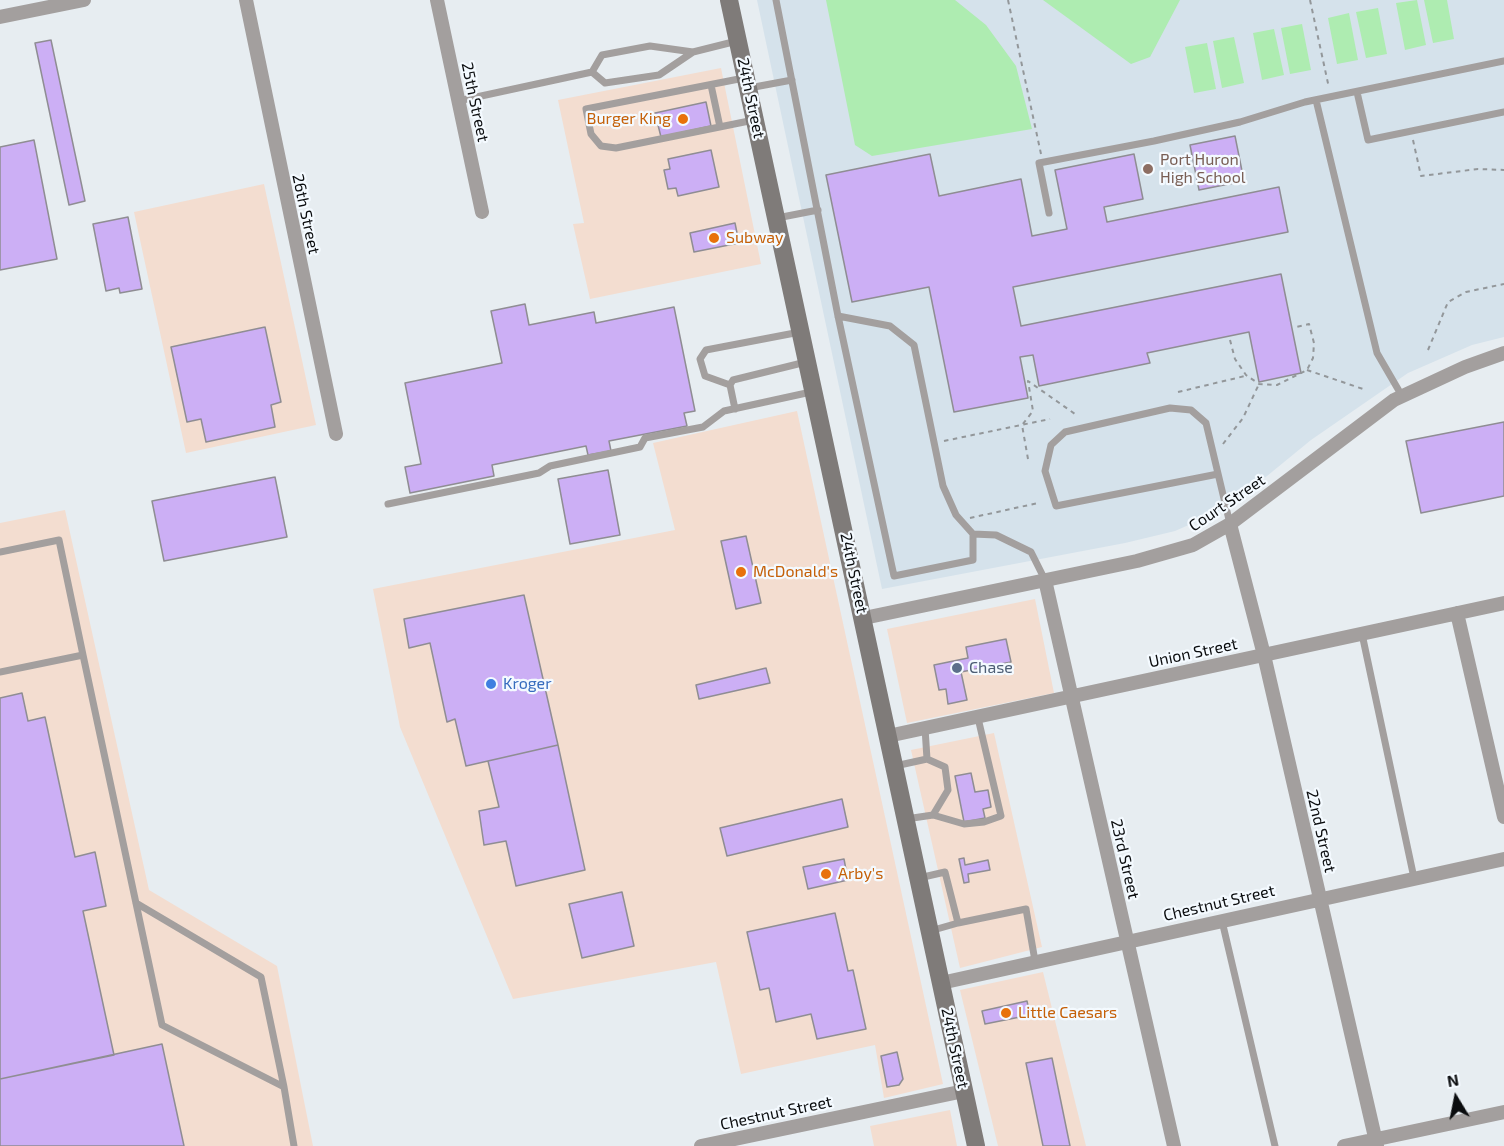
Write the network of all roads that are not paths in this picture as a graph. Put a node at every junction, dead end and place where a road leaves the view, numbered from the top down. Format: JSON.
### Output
{"nodes":[{"id":1,"x":84,"y":0,"type":"edge"},
{"id":2,"x":246,"y":0,"type":"edge"},
{"id":3,"x":437,"y":0,"type":"edge"},
{"id":4,"x":729,"y":0,"type":"edge"},
{"id":5,"x":776,"y":0,"type":"edge"},
{"id":6,"x":58,"y":3,"type":"edge"},
{"id":7,"x":0,"y":17,"type":"edge"},
{"id":8,"x":738,"y":40,"type":"junction"},
{"id":9,"x":693,"y":52,"type":"junction"},
{"id":10,"x":1504,"y":61,"type":"edge"},
{"id":11,"x":592,"y":72,"type":"junction"},
{"id":12,"x":792,"y":80,"type":"junction"},
{"id":13,"x":748,"y":83,"type":"junction"},
{"id":14,"x":711,"y":85,"type":"junction"},
{"id":15,"x":1357,"y":92,"type":"junction"},
{"id":16,"x":1316,"y":100,"type":"junction"},
{"id":17,"x":458,"y":101,"type":"junction"},
{"id":18,"x":1504,"y":112,"type":"edge"},
{"id":19,"x":756,"y":120,"type":"junction"},
{"id":20,"x":720,"y":127,"type":"junction"},
{"id":21,"x":818,"y":210,"type":"junction"},
{"id":22,"x":482,"y":212,"type":"dead end"},
{"id":23,"x":1050,"y":213,"type":"dead end"},
{"id":24,"x":777,"y":218,"type":"junction"},
{"id":25,"x":838,"y":316,"type":"junction"},
{"id":26,"x":802,"y":332,"type":"junction"},
{"id":27,"x":1504,"y":353,"type":"edge"},
{"id":28,"x":808,"y":362,"type":"junction"},
{"id":29,"x":730,"y":385,"type":"junction"},
{"id":30,"x":814,"y":391,"type":"junction"},
{"id":31,"x":1402,"y":396,"type":"junction"},
{"id":32,"x":735,"y":409,"type":"junction"},
{"id":33,"x":336,"y":434,"type":"dead end"},
{"id":34,"x":1218,"y":474,"type":"junction"},
{"id":35,"x":388,"y":504,"type":"dead end"},
{"id":36,"x":1230,"y":524,"type":"junction"},
{"id":37,"x":973,"y":534,"type":"junction"},
{"id":38,"x":0,"y":552,"type":"edge"},
{"id":39,"x":1045,"y":580,"type":"junction"},
{"id":40,"x":1504,"y":603,"type":"edge"},
{"id":41,"x":1457,"y":613,"type":"junction"},
{"id":42,"x":864,"y":618,"type":"junction"},
{"id":43,"x":1362,"y":633,"type":"junction"},
{"id":44,"x":83,"y":655,"type":"junction"},
{"id":45,"x":1264,"y":655,"type":"junction"},
{"id":46,"x":0,"y":672,"type":"edge"},
{"id":47,"x":1071,"y":696,"type":"junction"},
{"id":48,"x":978,"y":718,"type":"junction"},
{"id":49,"x":925,"y":729,"type":"junction"},
{"id":50,"x":888,"y":736,"type":"junction"},
{"id":51,"x":927,"y":759,"type":"junction"},
{"id":52,"x":895,"y":766,"type":"junction"},
{"id":53,"x":933,"y":815,"type":"junction"},
{"id":54,"x":1504,"y":817,"type":"edge"},
{"id":55,"x":906,"y":819,"type":"junction"},
{"id":56,"x":1504,"y":859,"type":"edge"},
{"id":57,"x":919,"y":878,"type":"junction"},
{"id":58,"x":1414,"y":878,"type":"junction"},
{"id":59,"x":1320,"y":898,"type":"junction"},
{"id":60,"x":136,"y":903,"type":"junction"},
{"id":61,"x":1221,"y":920,"type":"junction"},
{"id":62,"x":958,"y":923,"type":"junction"},
{"id":63,"x":930,"y":931,"type":"junction"},
{"id":64,"x":1127,"y":941,"type":"junction"},
{"id":65,"x":1035,"y":960,"type":"junction"},
{"id":66,"x":941,"y":983,"type":"junction"},
{"id":67,"x":284,"y":1087,"type":"junction"},
{"id":68,"x":964,"y":1091,"type":"junction"},
{"id":69,"x":1504,"y":1112,"type":"edge"},
{"id":70,"x":1376,"y":1143,"type":"edge"},
{"id":71,"x":294,"y":1146,"type":"edge"},
{"id":72,"x":701,"y":1146,"type":"edge"},
{"id":73,"x":976,"y":1146,"type":"edge"},
{"id":74,"x":1174,"y":1146,"type":"edge"},
{"id":75,"x":1275,"y":1146,"type":"edge"},
{"id":76,"x":1344,"y":1146,"type":"edge"}],
"edges":[{"from":1,"to":6,"type":"street"},
{"from":2,"to":33,"type":"street","name":"26th Street"},
{"from":3,"to":17,"type":"street","name":"25th Street"},
{"from":4,"to":8,"type":"street","name":"24th Street"},
{"from":5,"to":12,"type":"lane"},
{"from":6,"to":7,"type":"street"},
{"from":8,"to":9,"type":"lane"},
{"from":8,"to":13,"type":"street","name":"24th Street"},
{"from":9,"to":11,"type":"lane"},
{"from":9,"to":11,"type":"lane"},
{"from":10,"to":15,"type":"lane"},
{"from":11,"to":17,"type":"lane"},
{"from":12,"to":13,"type":"lane"},
{"from":12,"to":21,"type":"lane"},
{"from":13,"to":14,"type":"lane"},
{"from":13,"to":19,"type":"street","name":"24th Street"},
{"from":14,"to":20,"type":"lane"},
{"from":14,"to":20,"type":"lane"},
{"from":15,"to":16,"type":"lane"},
{"from":15,"to":18,"type":"lane"},
{"from":16,"to":23,"type":"lane"},
{"from":16,"to":31,"type":"lane"},
{"from":17,"to":22,"type":"street","name":"25th Street"},
{"from":19,"to":20,"type":"lane"},
{"from":19,"to":24,"type":"street","name":"24th Street"},
{"from":21,"to":24,"type":"lane"},
{"from":21,"to":25,"type":"lane"},
{"from":24,"to":26,"type":"street","name":"24th Street"},
{"from":25,"to":37,"type":"lane"},
{"from":25,"to":37,"type":"lane"},
{"from":26,"to":28,"type":"street","name":"24th Street"},
{"from":26,"to":29,"type":"lane"},
{"from":27,"to":31,"type":"street","name":"Court Street"},
{"from":28,"to":29,"type":"lane"},
{"from":28,"to":30,"type":"street","name":"24th Street"},
{"from":29,"to":32,"type":"lane"},
{"from":30,"to":32,"type":"lane"},
{"from":30,"to":42,"type":"street","name":"24th Street"},
{"from":31,"to":36,"type":"street","name":"Court Street"},
{"from":32,"to":35,"type":"lane"},
{"from":34,"to":34,"type":"lane"},
{"from":34,"to":36,"type":"lane"},
{"from":36,"to":39,"type":"street","name":"Court Street"},
{"from":36,"to":45,"type":"street","name":"22nd Street"},
{"from":37,"to":39,"type":"lane"},
{"from":38,"to":44,"type":"lane"},
{"from":39,"to":42,"type":"street","name":"Court Street"},
{"from":39,"to":47,"type":"street","name":"23rd Street"},
{"from":40,"to":41,"type":"street","name":"Union Street"},
{"from":41,"to":43,"type":"street","name":"Union Street"},
{"from":41,"to":54,"type":"street"},
{"from":42,"to":50,"type":"street","name":"24th Street"},
{"from":43,"to":45,"type":"street","name":"Union Street"},
{"from":43,"to":58,"type":"lane"},
{"from":44,"to":46,"type":"lane"},
{"from":44,"to":60,"type":"lane"},
{"from":45,"to":47,"type":"street","name":"Union Street"},
{"from":45,"to":59,"type":"street","name":"22nd Street"},
{"from":47,"to":48,"type":"street","name":"Union Street"},
{"from":47,"to":64,"type":"street","name":"23rd Street"},
{"from":48,"to":49,"type":"street","name":"Union Street"},
{"from":48,"to":53,"type":"lane"},
{"from":49,"to":50,"type":"street","name":"Union Street"},
{"from":49,"to":51,"type":"lane"},
{"from":50,"to":52,"type":"street","name":"24th Street"},
{"from":51,"to":52,"type":"lane"},
{"from":51,"to":53,"type":"lane"},
{"from":52,"to":55,"type":"street","name":"24th Street"},
{"from":53,"to":55,"type":"lane"},
{"from":55,"to":57,"type":"street","name":"24th Street"},
{"from":56,"to":58,"type":"street","name":"Chestnut Street"},
{"from":57,"to":62,"type":"lane"},
{"from":57,"to":63,"type":"street","name":"24th Street"},
{"from":58,"to":59,"type":"street","name":"Chestnut Street"},
{"from":59,"to":61,"type":"street","name":"Chestnut Street"},
{"from":59,"to":70,"type":"street","name":"22nd Street"},
{"from":60,"to":67,"type":"lane"},
{"from":60,"to":67,"type":"lane"},
{"from":61,"to":64,"type":"street","name":"Chestnut Street"},
{"from":61,"to":75,"type":"lane"},
{"from":62,"to":63,"type":"lane"},
{"from":62,"to":65,"type":"lane"},
{"from":63,"to":66,"type":"street","name":"24th Street"},
{"from":64,"to":65,"type":"street","name":"Chestnut Street"},
{"from":64,"to":74,"type":"street","name":"23rd Street"},
{"from":65,"to":66,"type":"street","name":"Chestnut Street"},
{"from":66,"to":68,"type":"street","name":"24th Street"},
{"from":67,"to":71,"type":"lane"},
{"from":68,"to":72,"type":"street","name":"Chestnut Street"},
{"from":68,"to":73,"type":"street","name":"24th Street"},
{"from":69,"to":70,"type":"street"},
{"from":70,"to":76,"type":"street"}]}
